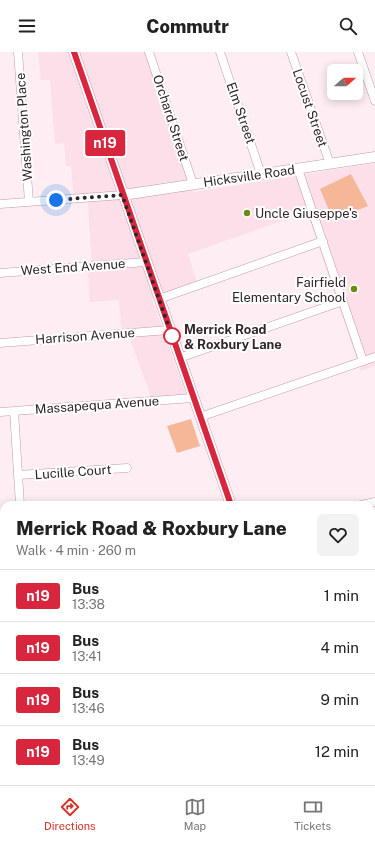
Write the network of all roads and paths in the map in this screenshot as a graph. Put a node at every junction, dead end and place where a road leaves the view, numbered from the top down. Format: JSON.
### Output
{"nodes":[{"id":1,"x":18,"y":52,"type":"edge"},
{"id":2,"x":74,"y":52,"type":"edge"},
{"id":3,"x":149,"y":52,"type":"edge"},
{"id":4,"x":220,"y":52,"type":"edge"},
{"id":5,"x":291,"y":52,"type":"edge"},
{"id":6,"x":358,"y":52,"type":"edge"},
{"id":7,"x":375,"y":101,"type":"edge"},
{"id":8,"x":375,"y":157,"type":"edge"},
{"id":9,"x":330,"y":164,"type":"junction"},
{"id":10,"x":298,"y":169,"type":"junction"},
{"id":11,"x":261,"y":174,"type":"junction"},
{"id":12,"x":193,"y":184,"type":"junction"},
{"id":13,"x":122,"y":195,"type":"junction"},
{"id":14,"x":29,"y":202,"type":"junction"},
{"id":15,"x":0,"y":204,"type":"edge"},
{"id":16,"x":323,"y":241,"type":"junction"},
{"id":17,"x":146,"y":262,"type":"junction"},
{"id":18,"x":0,"y":273,"type":"edge"},
{"id":19,"x":159,"y":299,"type":"junction"},
{"id":20,"x":343,"y":301,"type":"junction"},
{"id":21,"x":169,"y":330,"type":"junction"},
{"id":22,"x":0,"y":343,"type":"edge"},
{"id":23,"x":375,"y":357,"type":"edge"},
{"id":24,"x":179,"y":358,"type":"junction"},
{"id":25,"x":363,"y":361,"type":"junction"},
{"id":26,"x":193,"y":398,"type":"junction"},
{"id":27,"x":14,"y":411,"type":"junction"},
{"id":28,"x":0,"y":412,"type":"edge"},
{"id":29,"x":200,"y":417,"type":"junction"},
{"id":30,"x":127,"y":468,"type":"dead end"},
{"id":31,"x":18,"y":475,"type":"junction"},
{"id":32,"x":20,"y":501,"type":"edge"},
{"id":33,"x":230,"y":501,"type":"edge"}],
"edges":[{"from":1,"to":14,"type":"street","name":"Washington Place"},
{"from":2,"to":13,"type":"main road"},
{"from":3,"to":12,"type":"street","name":"Orchard Street"},
{"from":4,"to":11,"type":"street","name":"Elm Street"},
{"from":5,"to":9,"type":"street","name":"Locust Street"},
{"from":6,"to":7,"type":"street"},
{"from":8,"to":9,"type":"main road","name":"Hicksville Road"},
{"from":9,"to":10,"type":"main road","name":"Hicksville Road"},
{"from":10,"to":11,"type":"main road","name":"Hicksville Road"},
{"from":10,"to":16,"type":"street"},
{"from":11,"to":12,"type":"main road","name":"Hicksville Road"},
{"from":12,"to":13,"type":"main road","name":"Hicksville Road"},
{"from":13,"to":14,"type":"street"},
{"from":13,"to":17,"type":"main road"},
{"from":14,"to":15,"type":"street"},
{"from":16,"to":19,"type":"street"},
{"from":16,"to":20,"type":"street"},
{"from":17,"to":18,"type":"street","name":"West End Avenue"},
{"from":17,"to":19,"type":"main road"},
{"from":19,"to":21,"type":"main road"},
{"from":20,"to":24,"type":"street"},
{"from":20,"to":25,"type":"street"},
{"from":21,"to":22,"type":"street","name":"Harrison Avenue"},
{"from":21,"to":24,"type":"main road"},
{"from":23,"to":25,"type":"street"},
{"from":24,"to":26,"type":"main road"},
{"from":25,"to":29,"type":"street"},
{"from":26,"to":27,"type":"street","name":"Massapequa Avenue"},
{"from":26,"to":29,"type":"main road"},
{"from":27,"to":28,"type":"street","name":"Massapequa Avenue"},
{"from":27,"to":31,"type":"street"},
{"from":29,"to":33,"type":"main road"},
{"from":30,"to":31,"type":"street","name":"Lucille Court"},
{"from":31,"to":32,"type":"street"}]}
